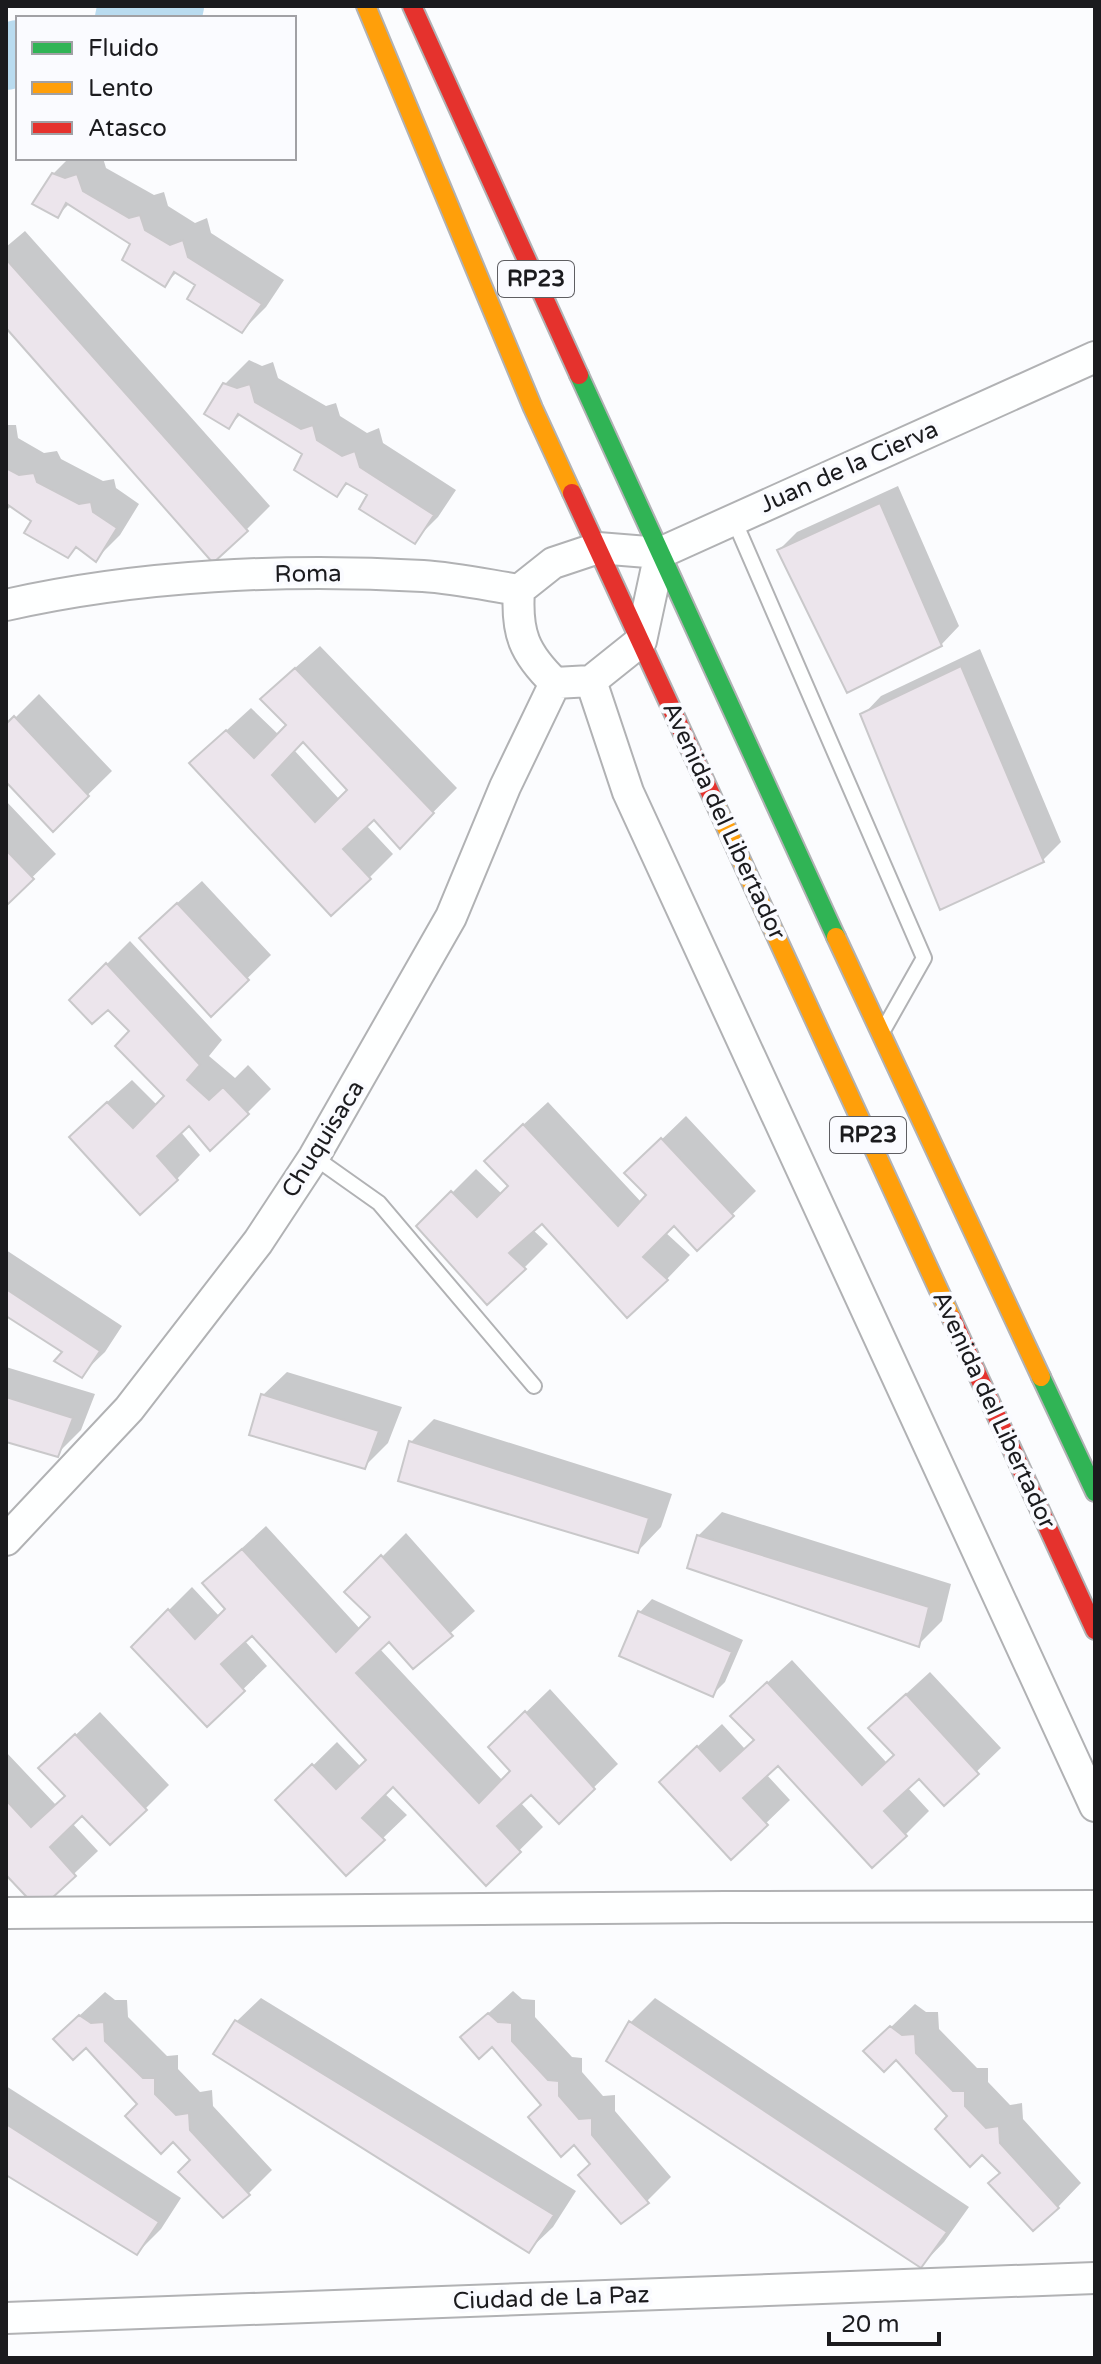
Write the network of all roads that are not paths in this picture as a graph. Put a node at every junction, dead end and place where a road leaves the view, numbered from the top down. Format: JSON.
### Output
{"nodes":[{"id":1,"x":412,"y":6,"type":"edge"},
{"id":2,"x":367,"y":10,"type":"edge"},
{"id":3,"x":1095,"y":357,"type":"edge"},
{"id":4,"x":734,"y":520,"type":"junction"},
{"id":5,"x":598,"y":548,"type":"junction"},
{"id":6,"x":660,"y":553,"type":"junction"},
{"id":7,"x":519,"y":590,"type":"junction"},
{"id":8,"x":6,"y":605,"type":"edge"},
{"id":9,"x":641,"y":641,"type":"junction"},
{"id":10,"x":591,"y":681,"type":"junction"},
{"id":11,"x":555,"y":683,"type":"junction"},
{"id":12,"x":881,"y":1034,"type":"junction"},
{"id":13,"x":314,"y":1157,"type":"junction"},
{"id":14,"x":534,"y":1386,"type":"dead end"},
{"id":15,"x":1095,"y":1492,"type":"edge"},
{"id":16,"x":6,"y":1540,"type":"edge"},
{"id":17,"x":1095,"y":1630,"type":"edge"},
{"id":18,"x":1095,"y":1806,"type":"edge"},
{"id":19,"x":1095,"y":1906,"type":"edge"},
{"id":20,"x":6,"y":1913,"type":"edge"},
{"id":21,"x":1095,"y":2278,"type":"edge"},
{"id":22,"x":6,"y":2318,"type":"edge"}],
"edges":[{"from":1,"to":6,"type":"main road","number":"RP23"},
{"from":2,"to":5,"type":"main road","name":"Avenida del Libertador","number":"RP23"},
{"from":3,"to":4,"type":"street","name":"Juan de la Cierva"},
{"from":4,"to":6,"type":"street","name":"Juan de la Cierva"},
{"from":4,"to":12,"type":"lane"},
{"from":5,"to":6,"type":"street","name":"Juan de la Cierva"},
{"from":5,"to":7,"type":"street"},
{"from":5,"to":9,"type":"main road","name":"Avenida del Libertador","number":"RP23"},
{"from":6,"to":9,"type":"street"},
{"from":6,"to":12,"type":"main road","number":"RP23"},
{"from":7,"to":8,"type":"street","name":"Roma"},
{"from":7,"to":11,"type":"street"},
{"from":9,"to":10,"type":"street"},
{"from":9,"to":17,"type":"main road","name":"Avenida del Libertador","number":"RP23"},
{"from":10,"to":11,"type":"street"},
{"from":10,"to":18,"type":"street"},
{"from":11,"to":13,"type":"street","name":"Chuquisaca"},
{"from":12,"to":15,"type":"main road","number":"RP23"},
{"from":13,"to":14,"type":"lane"},
{"from":13,"to":16,"type":"street","name":"Chuquisaca"},
{"from":19,"to":20,"type":"street"},
{"from":21,"to":22,"type":"street","name":"Ciudad de La Paz"}]}
